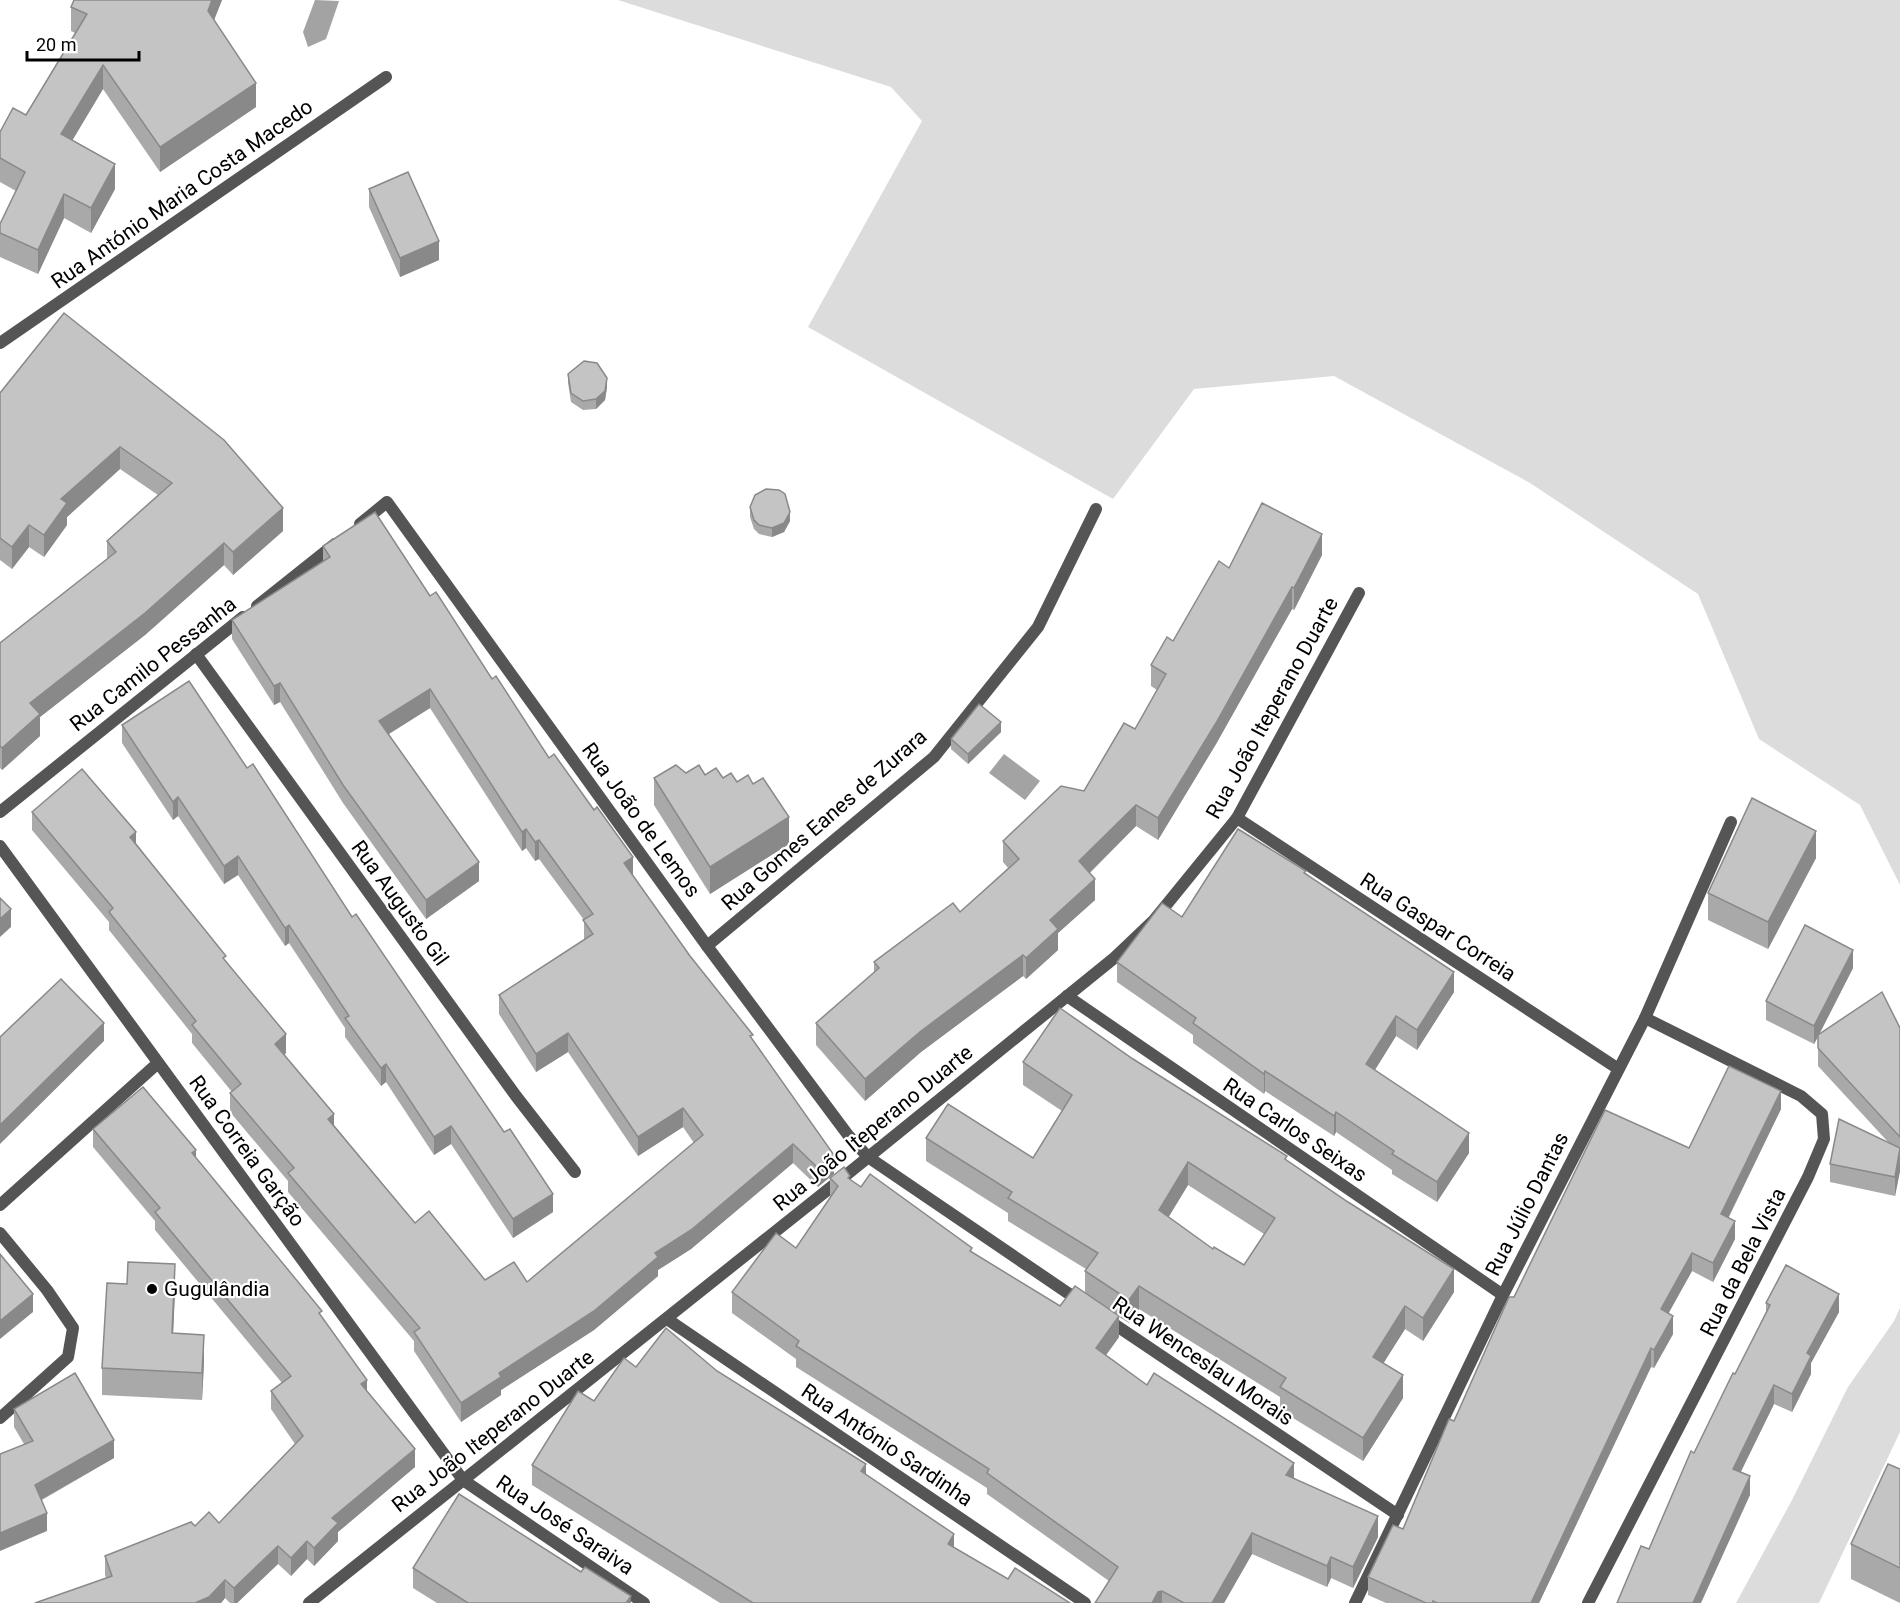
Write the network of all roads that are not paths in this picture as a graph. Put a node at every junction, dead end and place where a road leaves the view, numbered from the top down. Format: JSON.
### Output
{"nodes":[{"id":1,"x":386,"y":77,"type":"dead end"},
{"id":2,"x":0,"y":343,"type":"edge"},
{"id":3,"x":387,"y":502,"type":"joint"},
{"id":4,"x":1096,"y":508,"type":"dead end"},
{"id":5,"x":1359,"y":593,"type":"dead end"},
{"id":6,"x":196,"y":654,"type":"junction"},
{"id":7,"x":0,"y":812,"type":"edge"},
{"id":8,"x":1237,"y":818,"type":"junction"},
{"id":9,"x":1731,"y":822,"type":"dead end"},
{"id":10,"x":0,"y":846,"type":"edge"},
{"id":11,"x":707,"y":946,"type":"junction"},
{"id":12,"x":1067,"y":996,"type":"junction"},
{"id":13,"x":1645,"y":1018,"type":"junction"},
{"id":14,"x":158,"y":1063,"type":"junction"},
{"id":15,"x":1617,"y":1068,"type":"junction"},
{"id":16,"x":868,"y":1157,"type":"junction"},
{"id":17,"x":575,"y":1172,"type":"dead end"},
{"id":18,"x":0,"y":1205,"type":"edge"},
{"id":19,"x":0,"y":1233,"type":"edge"},
{"id":20,"x":1503,"y":1295,"type":"junction"},
{"id":21,"x":667,"y":1319,"type":"junction"},
{"id":22,"x":0,"y":1418,"type":"edge"},
{"id":23,"x":463,"y":1480,"type":"junction"},
{"id":24,"x":1398,"y":1515,"type":"junction"},
{"id":25,"x":309,"y":1603,"type":"edge"},
{"id":26,"x":644,"y":1603,"type":"edge"},
{"id":27,"x":1085,"y":1603,"type":"edge"},
{"id":28,"x":1355,"y":1603,"type":"edge"},
{"id":29,"x":1588,"y":1603,"type":"edge"}],
"edges":[{"from":1,"to":2,"type":"street","name":"Rua António Maria Costa Macedo"},
{"from":3,"to":6,"type":"street","name":"Rua Camilo Pessanha"},
{"from":3,"to":11,"type":"street","name":"Rua João de Lemos"},
{"from":4,"to":11,"type":"street","name":"Rua Gomes Eanes de Zurara"},
{"from":5,"to":8,"type":"street","name":"Rua João Iteperano Duarte"},
{"from":6,"to":7,"type":"street","name":"Rua Camilo Pessanha"},
{"from":6,"to":17,"type":"street","name":"Rua Augusto Gil"},
{"from":8,"to":12,"type":"street","name":"Rua João Iteperano Duarte"},
{"from":8,"to":15,"type":"street","name":"Rua Gaspar Correia"},
{"from":9,"to":13,"type":"street","name":"Rua Júlio Dantas"},
{"from":10,"to":14,"type":"street","name":"Rua Correia Garção"},
{"from":11,"to":16,"type":"street","name":"Rua João de Lemos"},
{"from":12,"to":16,"type":"street","name":"Rua João Iteperano Duarte"},
{"from":12,"to":20,"type":"street","name":"Rua Carlos Seixas"},
{"from":13,"to":15,"type":"street","name":"Rua Júlio Dantas"},
{"from":13,"to":29,"type":"street","name":"Rua da Bela Vista"},
{"from":14,"to":18,"type":"street"},
{"from":14,"to":23,"type":"street","name":"Rua Correia Garção"},
{"from":15,"to":20,"type":"street","name":"Rua Júlio Dantas"},
{"from":16,"to":21,"type":"street","name":"Rua João Iteperano Duarte"},
{"from":16,"to":24,"type":"street","name":"Rua Wenceslau Morais"},
{"from":19,"to":22,"type":"street"},
{"from":20,"to":24,"type":"street","name":"Rua Júlio Dantas"},
{"from":21,"to":23,"type":"street","name":"Rua João Iteperano Duarte"},
{"from":21,"to":27,"type":"street","name":"Rua António Sardinha"},
{"from":23,"to":25,"type":"street","name":"Rua João Iteperano Duarte"},
{"from":23,"to":26,"type":"street","name":"Rua José Saraiva"},
{"from":24,"to":28,"type":"street","name":"Rua Júlio Dantas"}]}
